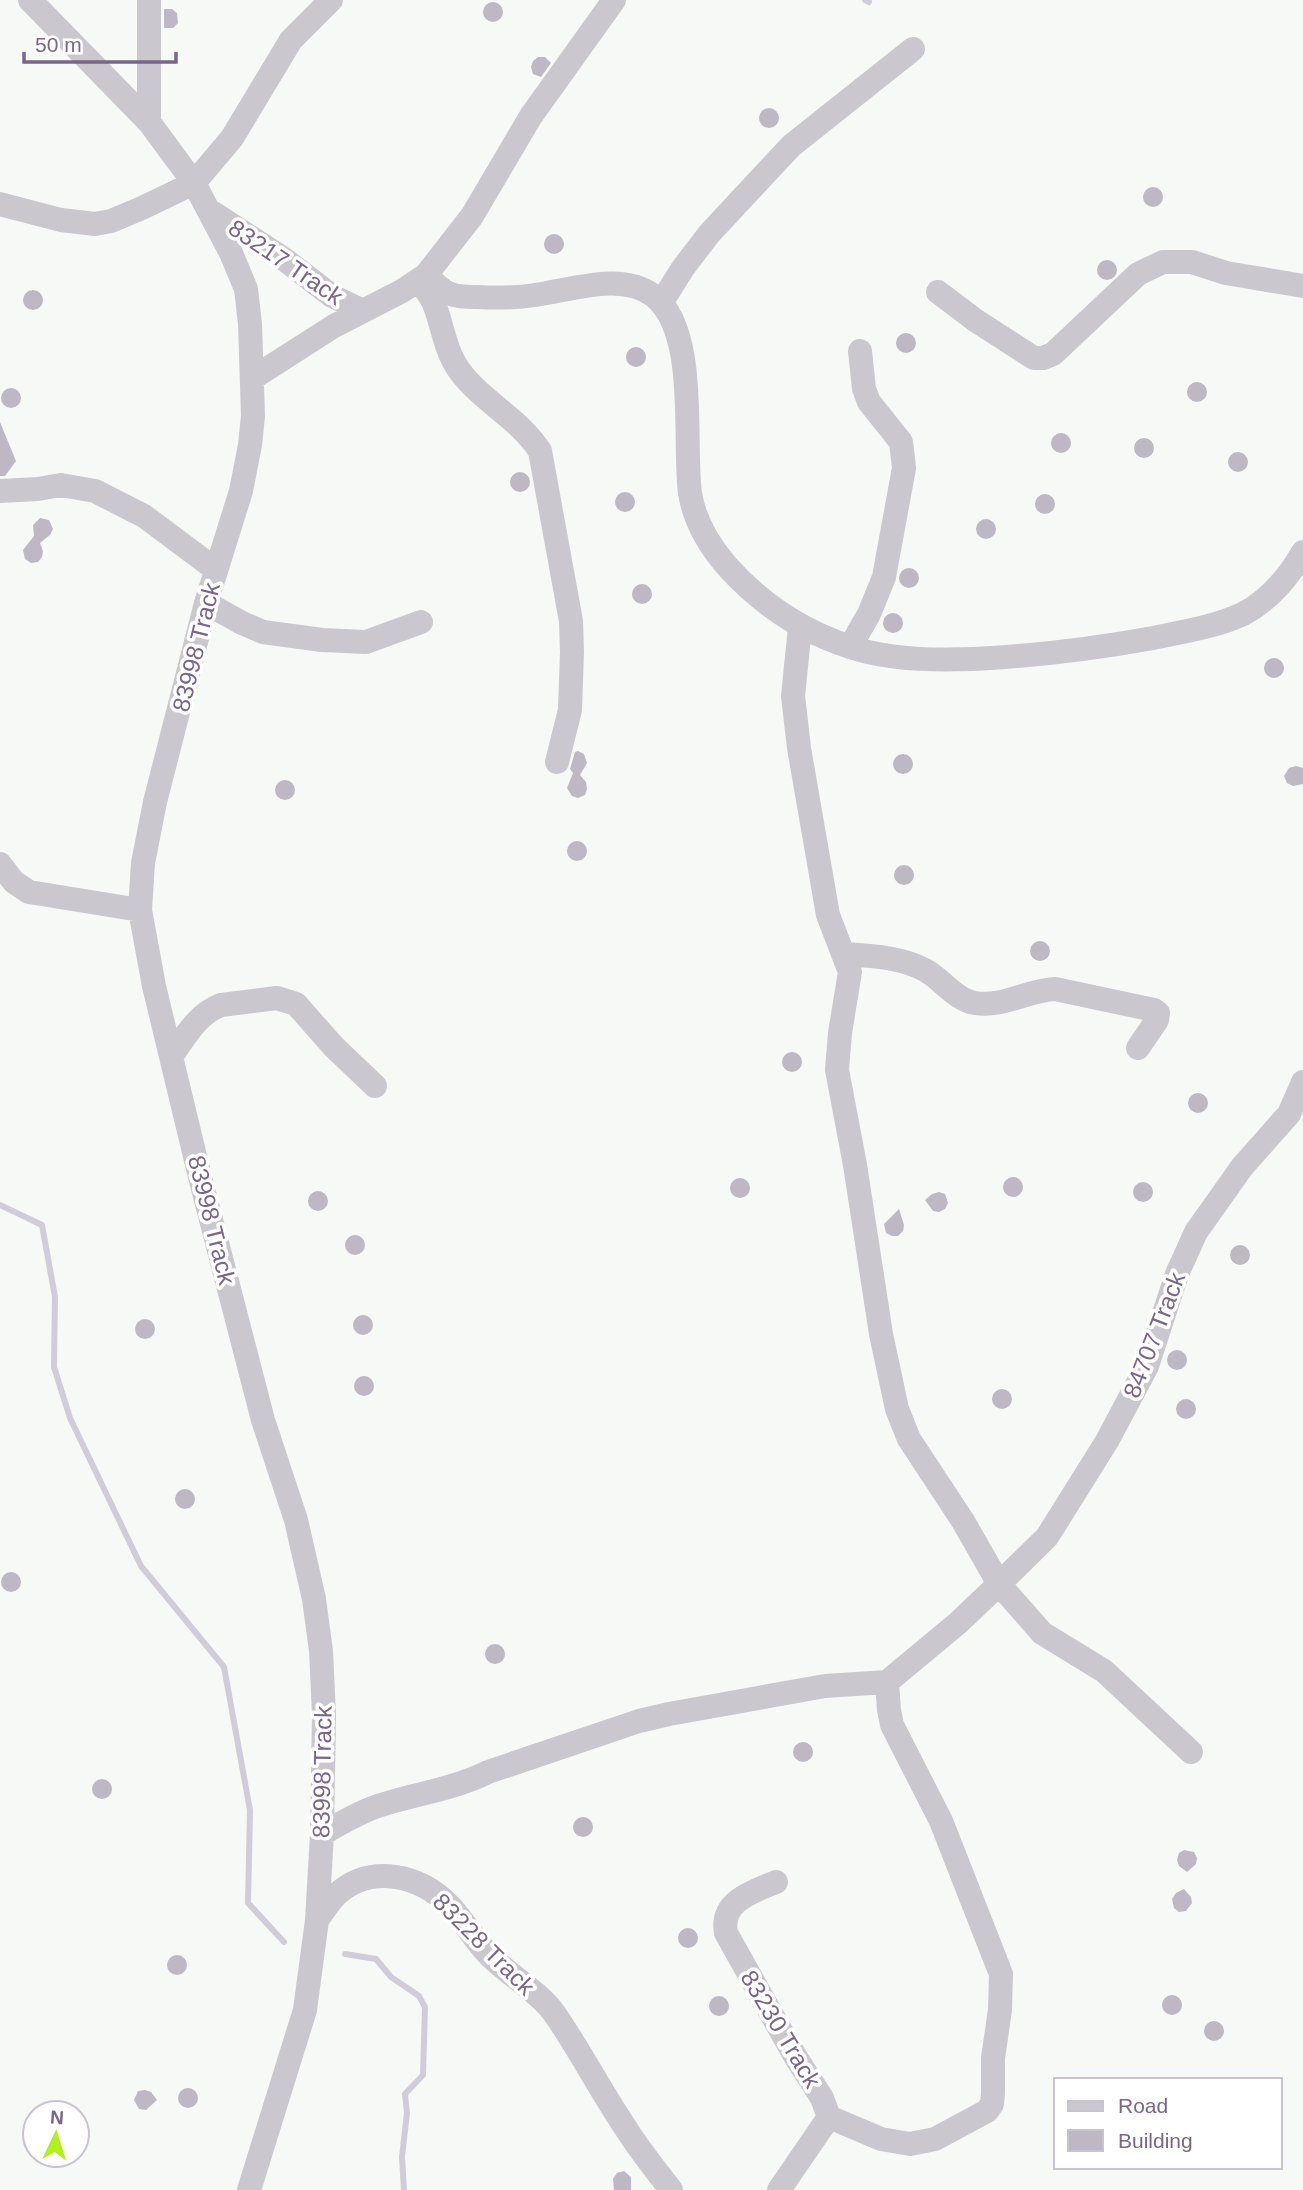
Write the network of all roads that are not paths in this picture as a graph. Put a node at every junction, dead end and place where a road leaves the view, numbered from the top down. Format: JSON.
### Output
{"nodes":[{"id":1,"x":30,"y":0,"type":"edge"},
{"id":2,"x":149,"y":0,"type":"edge"},
{"id":3,"x":331,"y":0,"type":"edge"},
{"id":4,"x":614,"y":0,"type":"edge"},
{"id":5,"x":913,"y":49,"type":"dead end"},
{"id":6,"x":149,"y":122,"type":"junction"},
{"id":7,"x":194,"y":183,"type":"junction"},
{"id":8,"x":0,"y":204,"type":"edge"},
{"id":9,"x":210,"y":210,"type":"junction"},
{"id":10,"x":422,"y":278,"type":"junction"},
{"id":11,"x":1303,"y":286,"type":"edge"},
{"id":12,"x":938,"y":292,"type":"dead end"},
{"id":13,"x":661,"y":303,"type":"junction"},
{"id":14,"x":363,"y":311,"type":"junction"},
{"id":15,"x":859,"y":351,"type":"dead end"},
{"id":16,"x":253,"y":378,"type":"junction"},
{"id":17,"x":0,"y":491,"type":"edge"},
{"id":18,"x":1303,"y":552,"type":"edge"},
{"id":19,"x":215,"y":569,"type":"junction"},
{"id":20,"x":206,"y":603,"type":"junction"},
{"id":21,"x":421,"y":622,"type":"dead end"},
{"id":22,"x":800,"y":626,"type":"junction"},
{"id":23,"x":850,"y":647,"type":"junction"},
{"id":24,"x":557,"y":762,"type":"dead end"},
{"id":25,"x":0,"y":864,"type":"edge"},
{"id":26,"x":139,"y":910,"type":"junction"},
{"id":27,"x":845,"y":954,"type":"junction"},
{"id":28,"x":1138,"y":1048,"type":"dead end"},
{"id":29,"x":171,"y":1057,"type":"junction"},
{"id":30,"x":1303,"y":1082,"type":"edge"},
{"id":31,"x":375,"y":1086,"type":"dead end"},
{"id":32,"x":999,"y":1584,"type":"junction"},
{"id":33,"x":887,"y":1682,"type":"junction"},
{"id":34,"x":1191,"y":1752,"type":"dead end"},
{"id":35,"x":322,"y":1833,"type":"junction"},
{"id":36,"x":776,"y":1882,"type":"dead end"},
{"id":37,"x":317,"y":1920,"type":"junction"},
{"id":38,"x":829,"y":2117,"type":"junction"},
{"id":39,"x":249,"y":2190,"type":"edge"},
{"id":40,"x":671,"y":2190,"type":"edge"},
{"id":41,"x":779,"y":2190,"type":"edge"}],
"edges":[{"from":1,"to":6,"type":"street","name":"83217 Track"},
{"from":2,"to":6,"type":"street"},
{"from":3,"to":7,"type":"street"},
{"from":4,"to":10,"type":"street"},
{"from":5,"to":13,"type":"street"},
{"from":6,"to":7,"type":"street","name":"83217 Track"},
{"from":7,"to":8,"type":"street"},
{"from":7,"to":9,"type":"street","name":"83217 Track"},
{"from":9,"to":14,"type":"street","name":"83217 Track"},
{"from":9,"to":16,"type":"street","name":"83217 Track"},
{"from":10,"to":13,"type":"street"},
{"from":10,"to":14,"type":"street"},
{"from":10,"to":24,"type":"street"},
{"from":11,"to":12,"type":"street"},
{"from":13,"to":22,"type":"street"},
{"from":14,"to":16,"type":"street"},
{"from":15,"to":23,"type":"street"},
{"from":16,"to":19,"type":"street","name":"83998 Track"},
{"from":17,"to":19,"type":"street"},
{"from":18,"to":23,"type":"street"},
{"from":19,"to":20,"type":"street","name":"83998 Track"},
{"from":20,"to":21,"type":"street"},
{"from":20,"to":26,"type":"street","name":"83998 Track"},
{"from":22,"to":23,"type":"street"},
{"from":22,"to":27,"type":"street"},
{"from":25,"to":26,"type":"street"},
{"from":26,"to":29,"type":"street","name":"83998 Track"},
{"from":27,"to":28,"type":"street"},
{"from":27,"to":32,"type":"street"},
{"from":29,"to":31,"type":"street"},
{"from":29,"to":35,"type":"street","name":"83998 Track"},
{"from":30,"to":32,"type":"street","name":"84707 Track"},
{"from":32,"to":33,"type":"street","name":"84707 Track"},
{"from":32,"to":34,"type":"street"},
{"from":33,"to":35,"type":"street"},
{"from":33,"to":38,"type":"street"},
{"from":35,"to":37,"type":"street","name":"83998 Track"},
{"from":36,"to":38,"type":"street","name":"83230 Track"},
{"from":37,"to":39,"type":"street","name":"83998 Track"},
{"from":37,"to":40,"type":"street","name":"83228 Track"},
{"from":38,"to":41,"type":"street","name":"83230 Track"}]}
